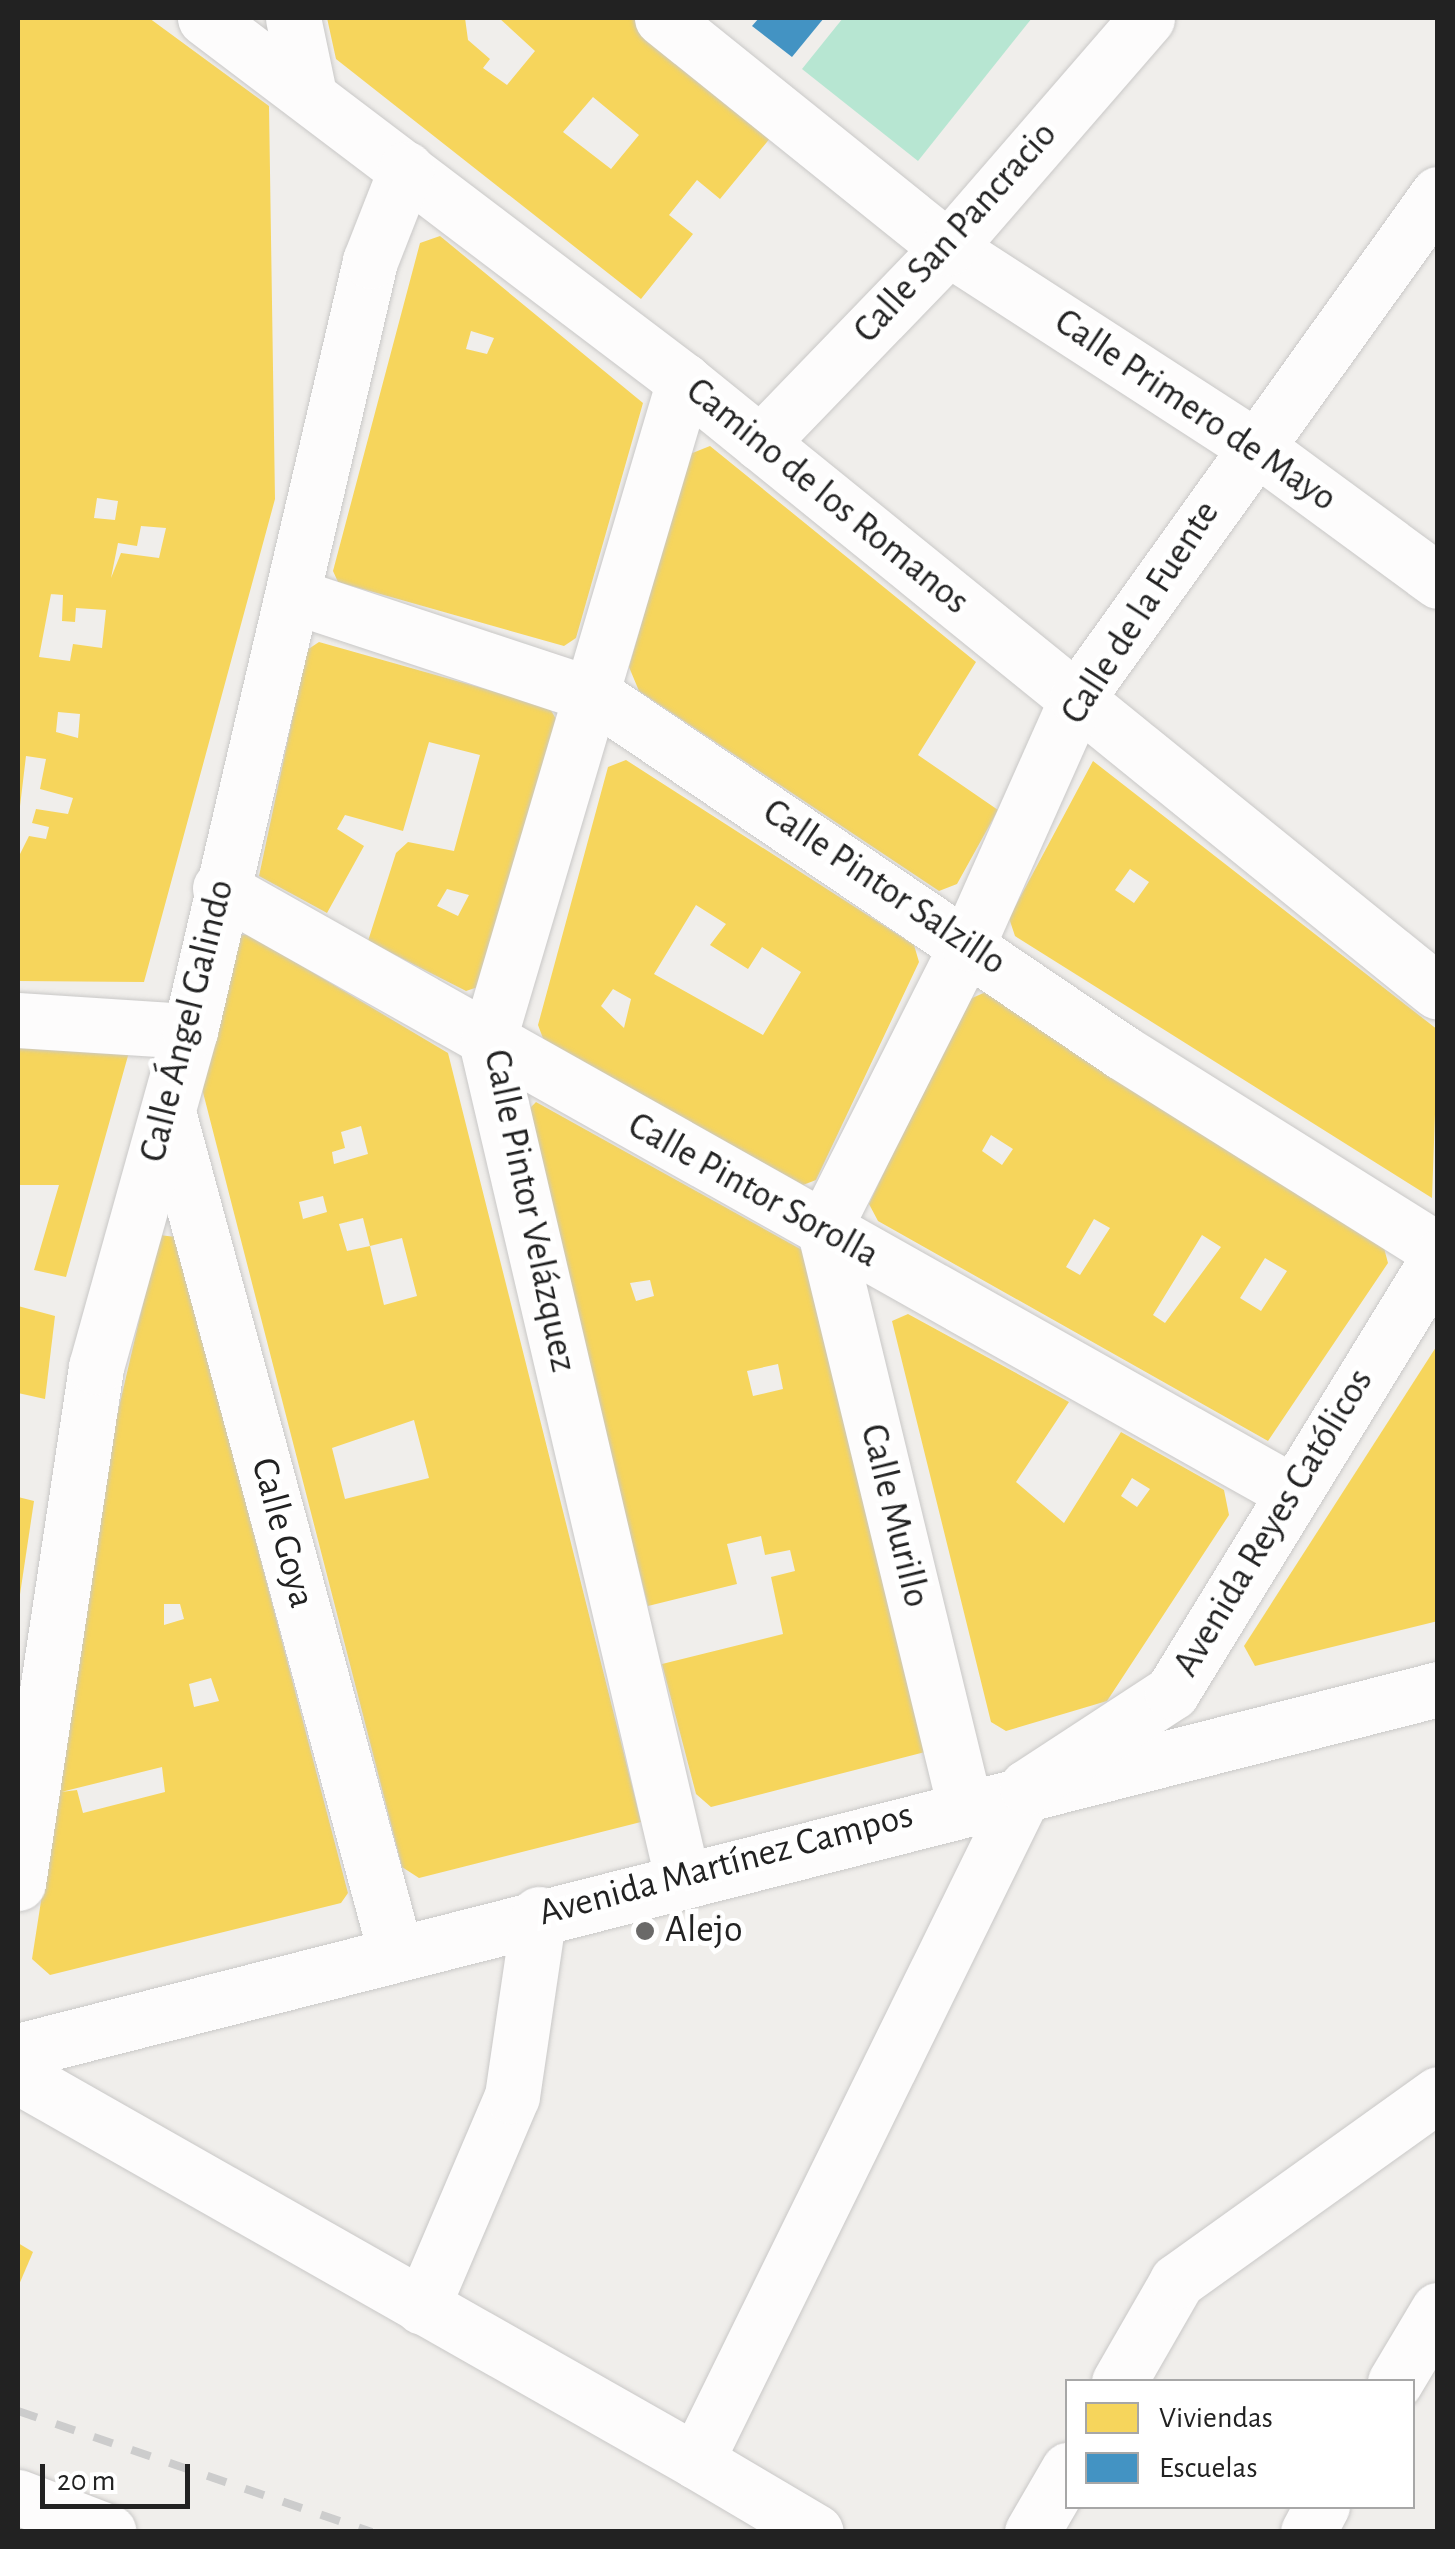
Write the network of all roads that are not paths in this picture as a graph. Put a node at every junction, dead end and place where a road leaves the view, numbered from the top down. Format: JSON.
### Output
{"nodes":[{"id":1,"x":205,"y":18,"type":"edge"},
{"id":2,"x":293,"y":18,"type":"edge"},
{"id":3,"x":662,"y":18,"type":"edge"},
{"id":4,"x":1147,"y":18,"type":"edge"},
{"id":5,"x":310,"y":94,"type":"junction"},
{"id":6,"x":406,"y":169,"type":"junction"},
{"id":7,"x":1438,"y":194,"type":"edge"},
{"id":8,"x":948,"y":248,"type":"junction"},
{"id":9,"x":684,"y":381,"type":"junction"},
{"id":10,"x":760,"y":444,"type":"junction"},
{"id":11,"x":1254,"y":445,"type":"junction"},
{"id":12,"x":1438,"y":580,"type":"edge"},
{"id":13,"x":297,"y":596,"type":"junction"},
{"id":14,"x":596,"y":696,"type":"junction"},
{"id":15,"x":1076,"y":698,"type":"junction"},
{"id":16,"x":220,"y":888,"type":"junction"},
{"id":17,"x":968,"y":943,"type":"junction"},
{"id":18,"x":1438,"y":992,"type":"edge"},
{"id":19,"x":18,"y":1020,"type":"edge"},
{"id":20,"x":190,"y":1030,"type":"junction"},
{"id":21,"x":487,"y":1045,"type":"junction"},
{"id":22,"x":168,"y":1112,"type":"junction"},
{"id":23,"x":824,"y":1228,"type":"junction"},
{"id":24,"x":1438,"y":1250,"type":"edge"},
{"id":25,"x":1438,"y":1258,"type":"edge"},
{"id":26,"x":1288,"y":1490,"type":"junction"},
{"id":27,"x":1438,"y":1689,"type":"edge"},
{"id":28,"x":1027,"y":1787,"type":"junction"},
{"id":29,"x":964,"y":1803,"type":"junction"},
{"id":30,"x":682,"y":1877,"type":"junction"},
{"id":31,"x":18,"y":1883,"type":"edge"},
{"id":32,"x":539,"y":1914,"type":"junction"},
{"id":33,"x":396,"y":1954,"type":"junction"},
{"id":34,"x":18,"y":2051,"type":"edge"},
{"id":35,"x":18,"y":2076,"type":"edge"},
{"id":36,"x":1438,"y":2094,"type":"edge"},
{"id":37,"x":422,"y":2307,"type":"junction"},
{"id":38,"x":1438,"y":2310,"type":"edge"},
{"id":39,"x":1120,"y":2379,"type":"edge"},
{"id":40,"x":1398,"y":2379,"type":"edge"},
{"id":41,"x":696,"y":2461,"type":"junction"},
{"id":42,"x":1065,"y":2475,"type":"edge"},
{"id":43,"x":18,"y":2497,"type":"edge"},
{"id":44,"x":1320,"y":2509,"type":"edge"},
{"id":45,"x":109,"y":2532,"type":"edge"},
{"id":46,"x":816,"y":2532,"type":"edge"},
{"id":47,"x":1032,"y":2532,"type":"edge"},
{"id":48,"x":1308,"y":2532,"type":"edge"}],
"edges":[{"from":1,"to":5,"type":"street","name":"Camino de los Romanos"},
{"from":2,"to":5,"type":"street"},
{"from":3,"to":8,"type":"street","name":"Calle Primero de Mayo"},
{"from":4,"to":8,"type":"street","name":"Calle San Pancracio"},
{"from":5,"to":6,"type":"street","name":"Camino de los Romanos"},
{"from":6,"to":9,"type":"street","name":"Camino de los Romanos"},
{"from":6,"to":13,"type":"street","name":"Calle Ángel Galindo"},
{"from":7,"to":11,"type":"street","name":"Calle de la Fuente"},
{"from":8,"to":10,"type":"street","name":"Calle San Pancracio"},
{"from":8,"to":11,"type":"street","name":"Calle Primero de Mayo"},
{"from":9,"to":10,"type":"street","name":"Camino de los Romanos"},
{"from":9,"to":14,"type":"street","name":"Calle Pintor Velázquez"},
{"from":10,"to":15,"type":"street","name":"Camino de los Romanos"},
{"from":11,"to":12,"type":"street","name":"Calle Primero de Mayo"},
{"from":11,"to":15,"type":"street","name":"Calle de la Fuente"},
{"from":13,"to":14,"type":"street","name":"Calle Pintor Salzillo"},
{"from":13,"to":16,"type":"street","name":"Calle Ángel Galindo"},
{"from":14,"to":17,"type":"street","name":"Calle Pintor Salzillo"},
{"from":14,"to":21,"type":"street","name":"Calle Pintor Velázquez"},
{"from":15,"to":17,"type":"street","name":"Calle de la Fuente"},
{"from":15,"to":18,"type":"street","name":"Camino de los Romanos"},
{"from":16,"to":20,"type":"street","name":"Calle Ángel Galindo"},
{"from":16,"to":21,"type":"street","name":"Calle Pintor Sorolla"},
{"from":17,"to":23,"type":"street","name":"Calle de la Fuente"},
{"from":17,"to":24,"type":"street","name":"Calle Pintor Salzillo"},
{"from":19,"to":20,"type":"street"},
{"from":20,"to":22,"type":"street","name":"Calle Ángel Galindo"},
{"from":21,"to":23,"type":"street","name":"Calle Pintor Sorolla"},
{"from":21,"to":30,"type":"street","name":"Calle Pintor Velázquez"},
{"from":22,"to":31,"type":"street","name":"Calle Ángel Galindo"},
{"from":22,"to":33,"type":"street","name":"Calle Goya"},
{"from":23,"to":26,"type":"street","name":"Calle Pintor Sorolla"},
{"from":23,"to":29,"type":"street","name":"Calle Murillo"},
{"from":25,"to":26,"type":"street","name":"Avenida Reyes Católicos"},
{"from":26,"to":28,"type":"street","name":"Avenida Reyes Católicos"},
{"from":27,"to":28,"type":"street","name":"Avenida Martínez Campos"},
{"from":28,"to":29,"type":"street","name":"Avenida Martínez Campos"},
{"from":28,"to":41,"type":"street"},
{"from":29,"to":30,"type":"street","name":"Avenida Martínez Campos"},
{"from":30,"to":32,"type":"street","name":"Avenida Martínez Campos"},
{"from":32,"to":33,"type":"street","name":"Avenida Martínez Campos"},
{"from":32,"to":37,"type":"street"},
{"from":33,"to":34,"type":"street","name":"Avenida Martínez Campos"},
{"from":35,"to":37,"type":"street"},
{"from":36,"to":39,"type":"street"},
{"from":37,"to":41,"type":"street"},
{"from":38,"to":40,"type":"street"},
{"from":41,"to":46,"type":"street"},
{"from":42,"to":47,"type":"street"},
{"from":43,"to":45,"type":"street"},
{"from":44,"to":48,"type":"street"}]}
